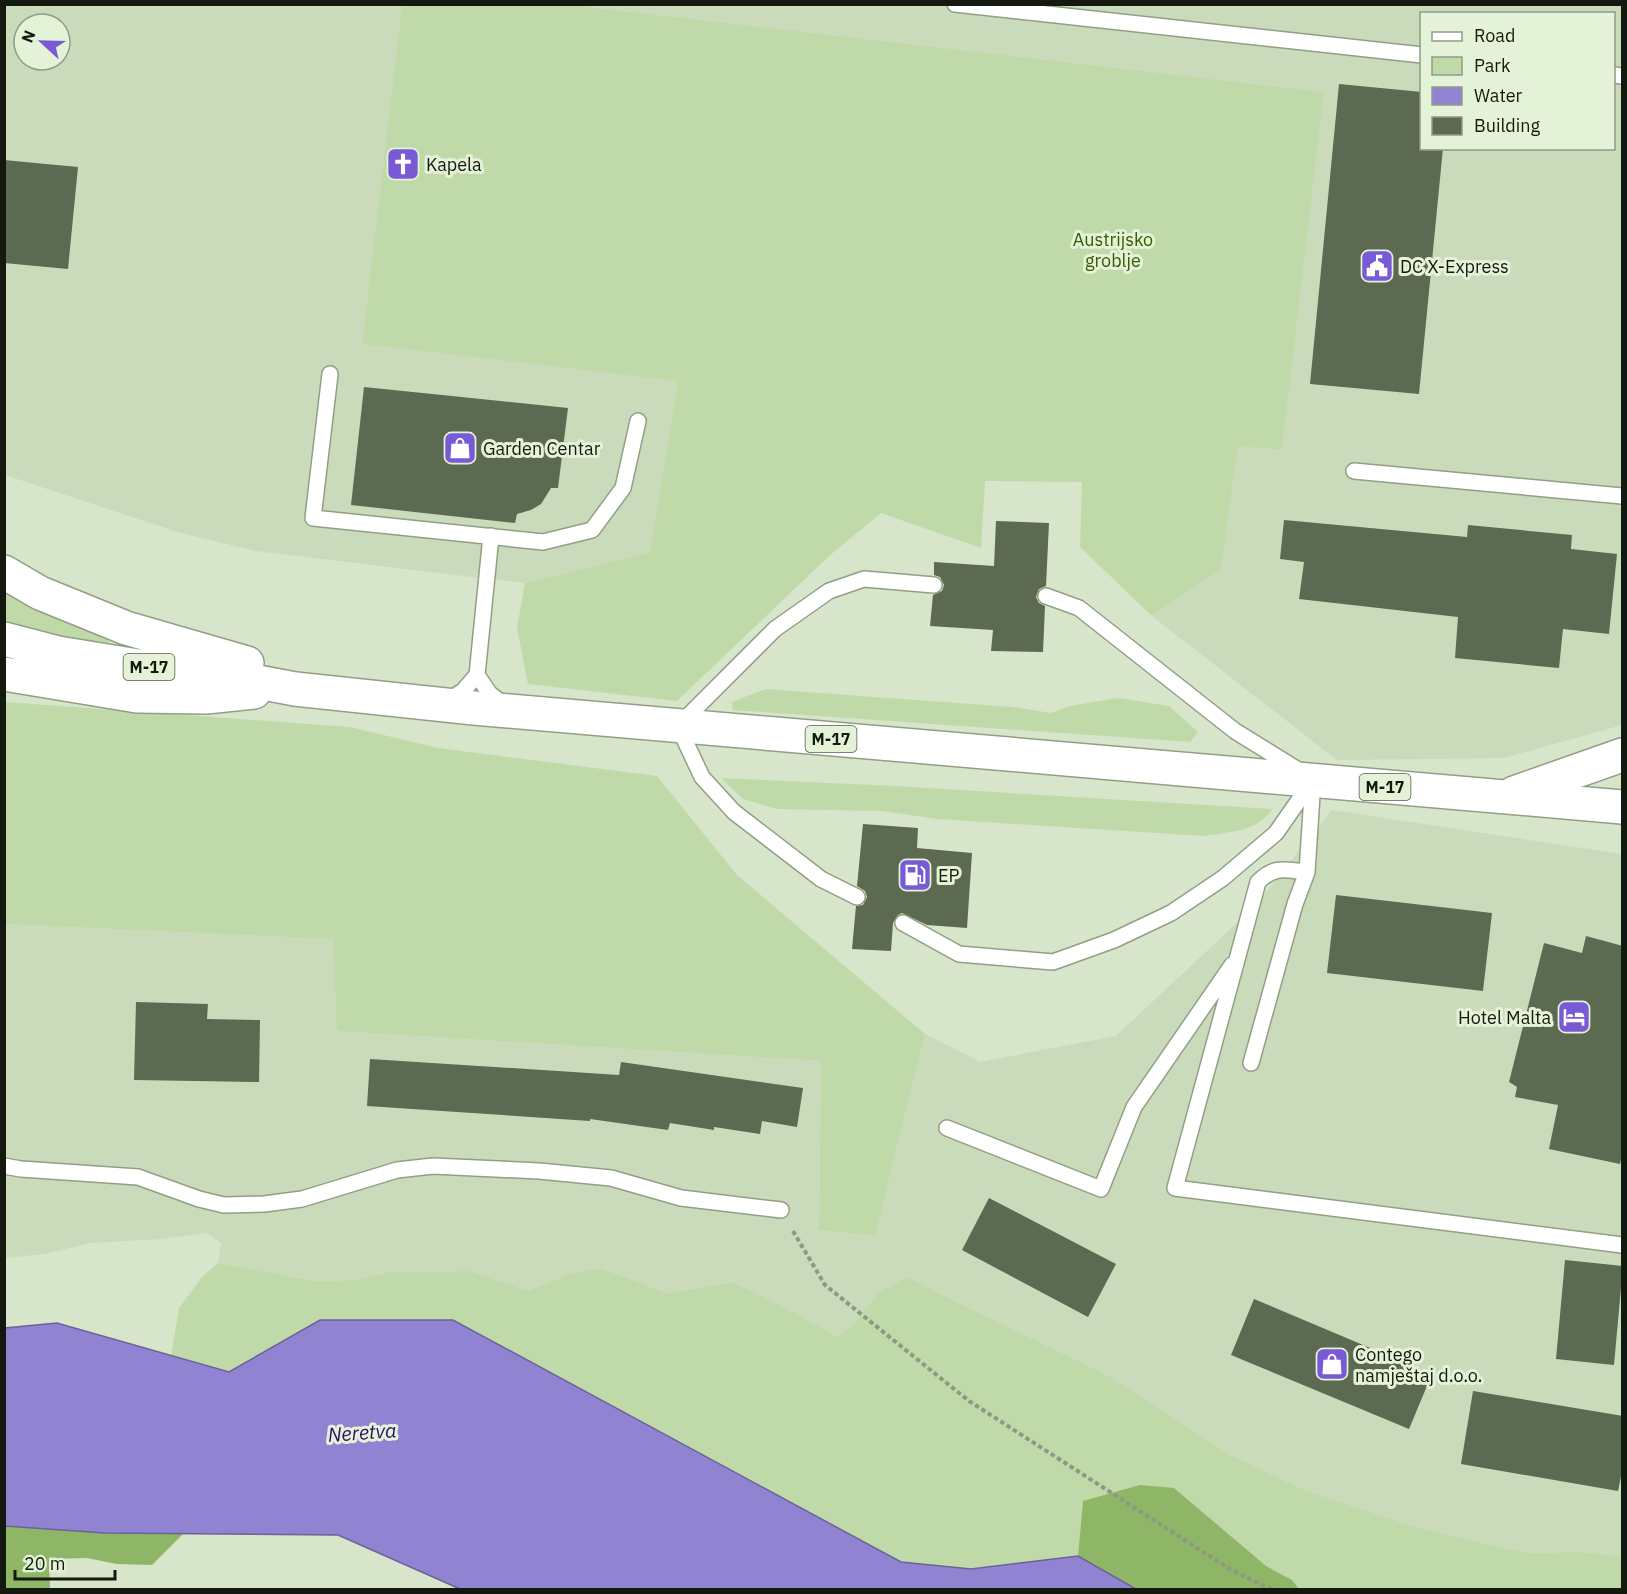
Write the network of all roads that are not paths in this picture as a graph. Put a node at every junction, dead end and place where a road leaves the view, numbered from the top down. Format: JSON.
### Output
{"nodes":[{"id":1,"x":955,"y":4,"type":"edge"},
{"id":2,"x":1420,"y":55,"type":"edge"},
{"id":3,"x":330,"y":374,"type":"dead end"},
{"id":4,"x":638,"y":421,"type":"dead end"},
{"id":5,"x":1354,"y":471,"type":"dead end"},
{"id":6,"x":1623,"y":496,"type":"edge"},
{"id":7,"x":492,"y":537,"type":"junction"},
{"id":8,"x":4,"y":572,"type":"edge"},
{"id":9,"x":934,"y":585,"type":"dead end"},
{"id":10,"x":1046,"y":596,"type":"dead end"},
{"id":11,"x":4,"y":639,"type":"edge"},
{"id":12,"x":4,"y":674,"type":"edge"},
{"id":13,"x":477,"y":675,"type":"junction"},
{"id":14,"x":295,"y":688,"type":"junction"},
{"id":15,"x":350,"y":694,"type":"junction"},
{"id":16,"x":440,"y":705,"type":"junction"},
{"id":17,"x":513,"y":712,"type":"junction"},
{"id":18,"x":678,"y":726,"type":"junction"},
{"id":19,"x":1623,"y":755,"type":"edge"},
{"id":20,"x":1313,"y":780,"type":"junction"},
{"id":21,"x":1501,"y":797,"type":"junction"},
{"id":22,"x":1623,"y":807,"type":"edge"},
{"id":23,"x":1307,"y":872,"type":"junction"},
{"id":24,"x":856,"y":897,"type":"dead end"},
{"id":25,"x":903,"y":923,"type":"dead end"},
{"id":26,"x":1239,"y":955,"type":"junction"},
{"id":27,"x":1251,"y":1063,"type":"dead end"},
{"id":28,"x":947,"y":1128,"type":"dead end"},
{"id":29,"x":4,"y":1166,"type":"edge"},
{"id":30,"x":780,"y":1210,"type":"road end"},
{"id":31,"x":1623,"y":1245,"type":"edge"}],
"edges":[{"from":1,"to":2,"type":"lane"},
{"from":3,"to":7,"type":"lane"},
{"from":4,"to":7,"type":"lane"},
{"from":5,"to":6,"type":"lane"},
{"from":7,"to":13,"type":"lane"},
{"from":8,"to":15,"type":"main road"},
{"from":9,"to":18,"type":"lane"},
{"from":10,"to":20,"type":"lane"},
{"from":11,"to":14,"type":"main road","number":"M-17"},
{"from":12,"to":14,"type":"main road","number":"M-17"},
{"from":13,"to":16,"type":"lane"},
{"from":13,"to":17,"type":"lane"},
{"from":14,"to":15,"type":"main road","number":"M-17"},
{"from":15,"to":16,"type":"main road","number":"M-17"},
{"from":16,"to":17,"type":"main road","number":"M-17"},
{"from":17,"to":18,"type":"main road","number":"M-17"},
{"from":18,"to":20,"type":"main road","number":"M-17"},
{"from":18,"to":24,"type":"lane"},
{"from":19,"to":21,"type":"main road"},
{"from":20,"to":21,"type":"main road","number":"M-17"},
{"from":20,"to":23,"type":"lane"},
{"from":20,"to":25,"type":"lane"},
{"from":21,"to":22,"type":"main road","number":"M-17"},
{"from":23,"to":26,"type":"lane"},
{"from":23,"to":27,"type":"lane"},
{"from":26,"to":28,"type":"lane"},
{"from":26,"to":31,"type":"lane"},
{"from":29,"to":30,"type":"lane"}]}
